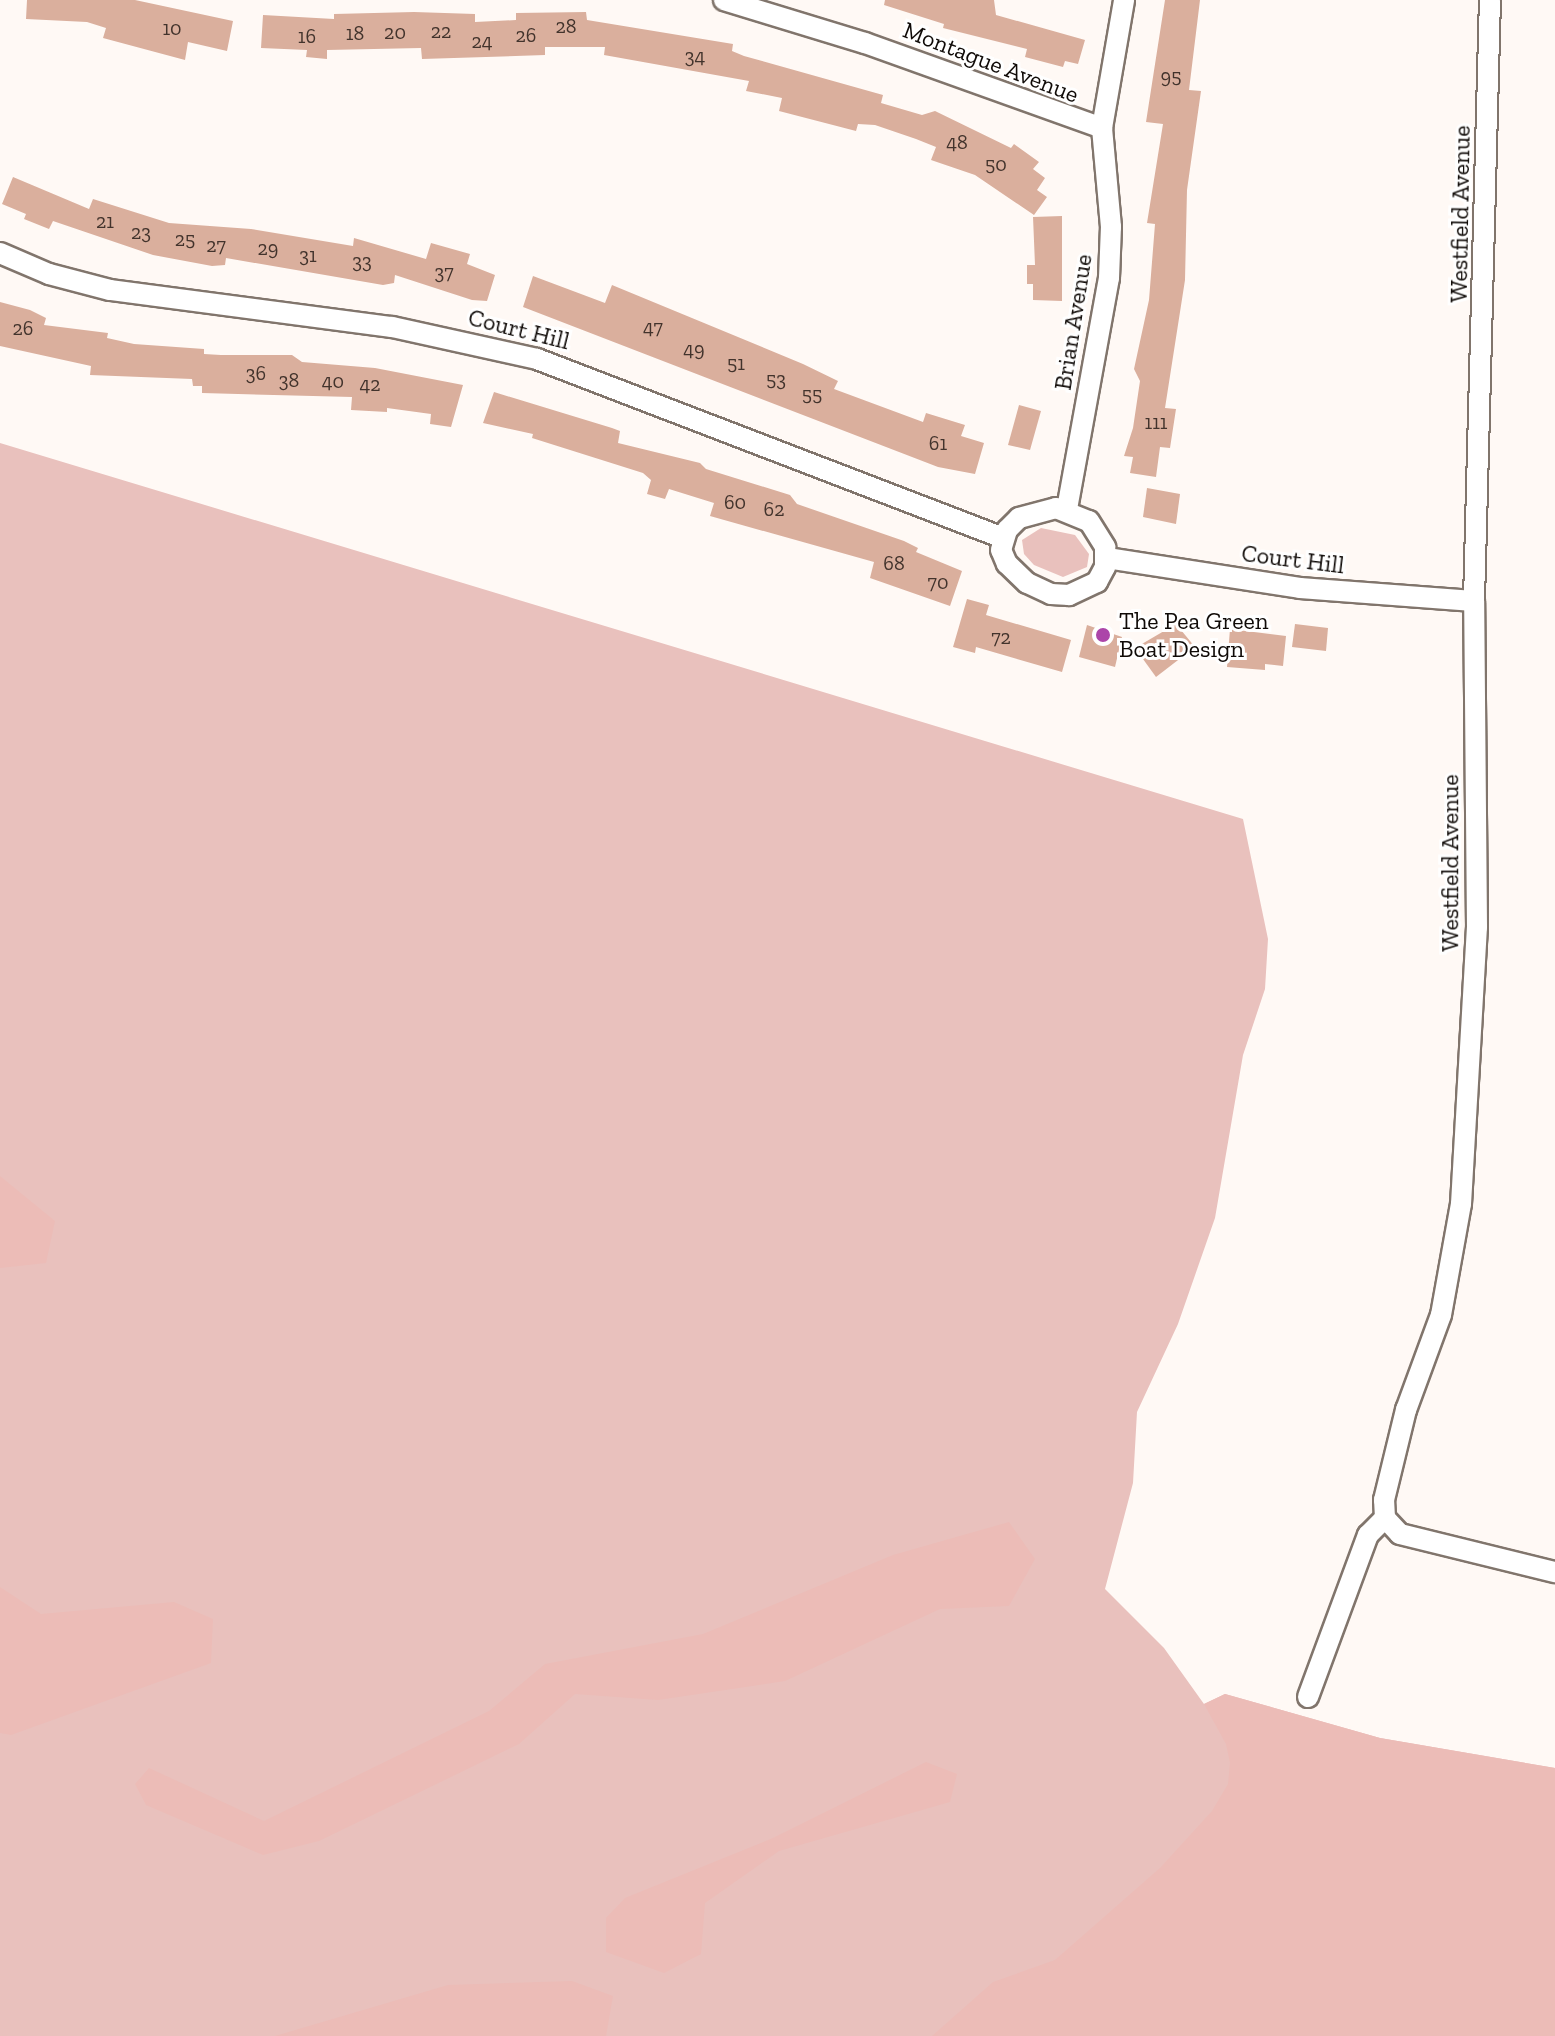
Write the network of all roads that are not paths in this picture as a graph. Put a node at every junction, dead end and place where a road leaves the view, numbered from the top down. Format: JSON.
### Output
{"nodes":[{"id":1,"x":724,"y":0,"type":"edge"},
{"id":2,"x":1124,"y":0,"type":"edge"},
{"id":3,"x":1490,"y":0,"type":"edge"},
{"id":4,"x":1102,"y":128,"type":"junction"},
{"id":5,"x":0,"y":253,"type":"edge"},
{"id":6,"x":1067,"y":509,"type":"junction"},
{"id":7,"x":1003,"y":538,"type":"junction"},
{"id":8,"x":1107,"y":558,"type":"junction"},
{"id":9,"x":1474,"y":601,"type":"junction"},
{"id":10,"x":1385,"y":1518,"type":"junction"},
{"id":11,"x":1555,"y":1572,"type":"edge"},
{"id":12,"x":1308,"y":1697,"type":"dead end"}],
"edges":[{"from":1,"to":4,"type":"street","name":"Montague Avenue"},
{"from":2,"to":4,"type":"street","name":"Brian Avenue"},
{"from":3,"to":9,"type":"street","name":"Westfield Avenue"},
{"from":4,"to":6,"type":"street","name":"Brian Avenue"},
{"from":5,"to":7,"type":"street","name":"Court Hill"},
{"from":6,"to":7,"type":"street"},
{"from":6,"to":8,"type":"street"},
{"from":7,"to":8,"type":"street"},
{"from":8,"to":9,"type":"street","name":"Court Hill"},
{"from":9,"to":10,"type":"street","name":"Westfield Avenue"},
{"from":10,"to":11,"type":"street"},
{"from":10,"to":12,"type":"street","name":"Westfield Avenue"}]}
